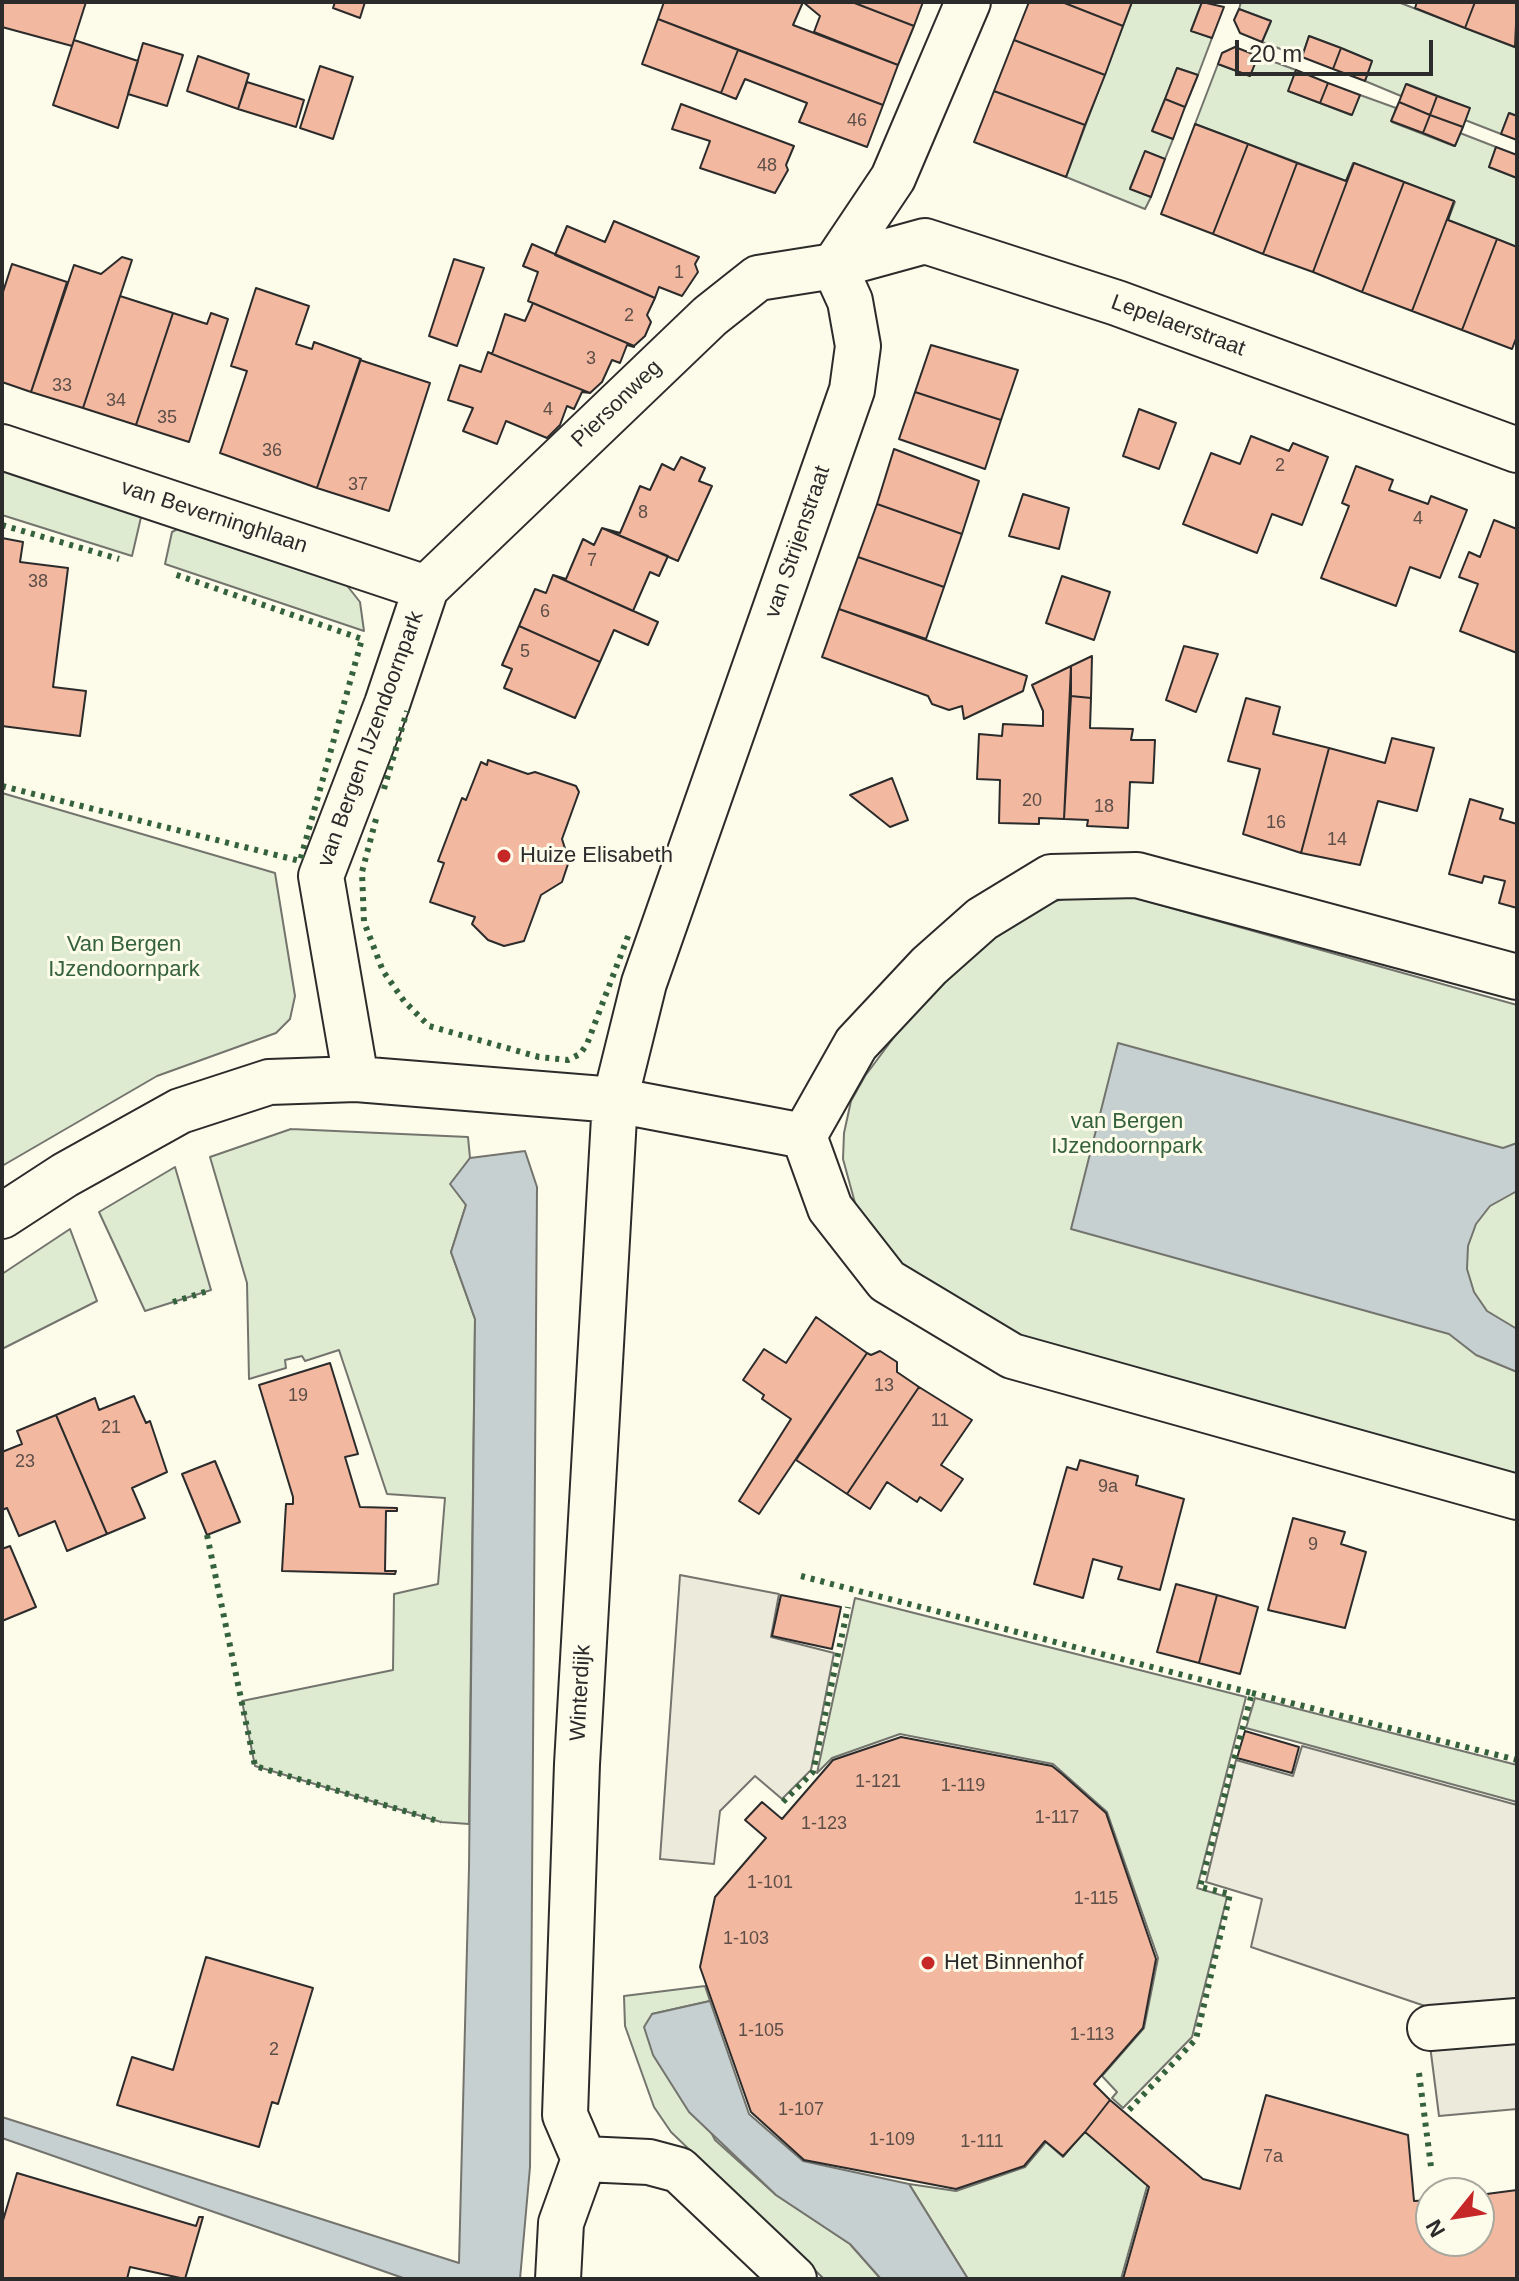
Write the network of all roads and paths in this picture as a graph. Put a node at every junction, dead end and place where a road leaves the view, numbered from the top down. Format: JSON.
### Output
{"nodes":[{"id":1,"x":968,"y":2,"type":"edge"},
{"id":2,"x":834,"y":266,"type":"junction"},
{"id":3,"x":2,"y":447,"type":"edge"},
{"id":4,"x":1517,"y":450,"type":"edge"},
{"id":5,"x":426,"y":588,"type":"junction"},
{"id":6,"x":1517,"y":977,"type":"edge"},
{"id":7,"x":356,"y":1079,"type":"junction"},
{"id":8,"x":615,"y":1100,"type":"junction"},
{"id":9,"x":804,"y":1136,"type":"junction"},
{"id":10,"x":2,"y":1216,"type":"edge"},
{"id":11,"x":1517,"y":1497,"type":"edge"},
{"id":12,"x":1517,"y":2021,"type":"edge"},
{"id":13,"x":1430,"y":2028,"type":"dead end"},
{"id":14,"x":584,"y":2159,"type":"junction"},
{"id":15,"x":558,"y":2279,"type":"edge"},
{"id":16,"x":794,"y":2279,"type":"edge"}],
"edges":[{"from":1,"to":2,"type":"street"},
{"from":2,"to":4,"type":"street","name":"Lepelaerstraat"},
{"from":2,"to":5,"type":"street","name":"Piersonweg"},
{"from":2,"to":8,"type":"street","name":"van Strijenstraat"},
{"from":3,"to":5,"type":"street","name":"van Beverninghlaan"},
{"from":5,"to":7,"type":"street","name":"van Bergen IJzendoornpark"},
{"from":6,"to":9,"type":"street"},
{"from":7,"to":8,"type":"street"},
{"from":7,"to":10,"type":"street"},
{"from":8,"to":9,"type":"street"},
{"from":8,"to":14,"type":"street","name":"Winterdijk"},
{"from":9,"to":11,"type":"street"},
{"from":12,"to":13,"type":"street"},
{"from":14,"to":15,"type":"street"},
{"from":14,"to":16,"type":"street"}]}
